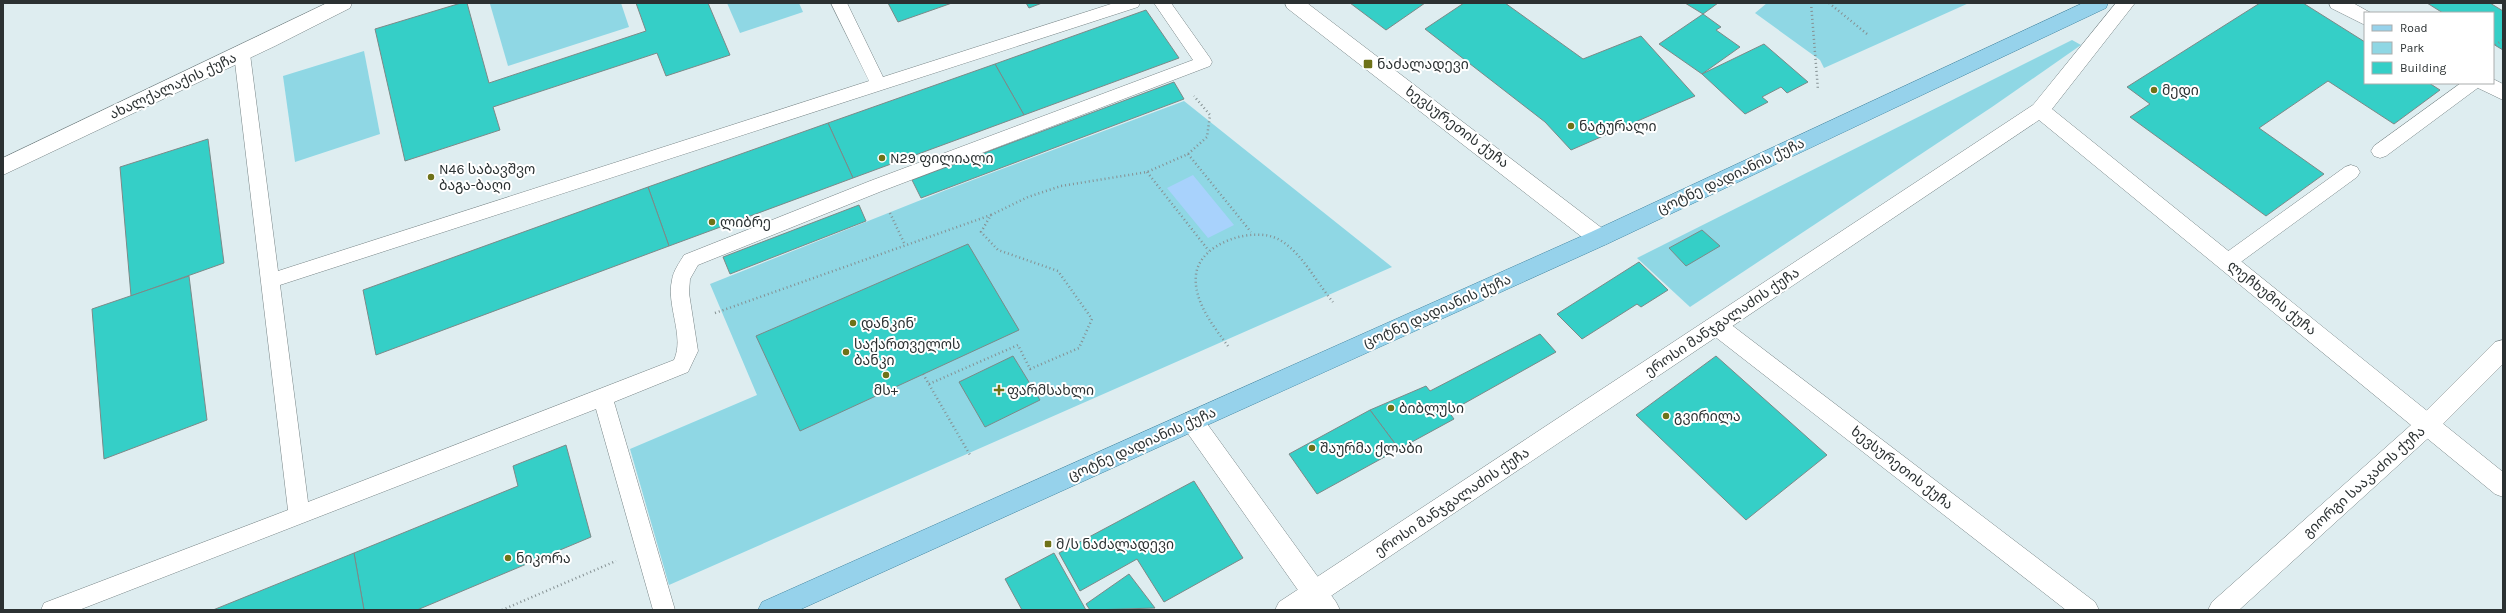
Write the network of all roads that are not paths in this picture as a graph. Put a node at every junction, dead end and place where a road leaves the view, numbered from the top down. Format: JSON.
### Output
{"nodes":[{"id":1,"x":343,"y":3,"type":"edge"},
{"id":2,"x":839,"y":3,"type":"edge"},
{"id":3,"x":1132,"y":3,"type":"edge"},
{"id":4,"x":1162,"y":3,"type":"edge"},
{"id":5,"x":1294,"y":3,"type":"edge"},
{"id":6,"x":2099,"y":3,"type":"edge"},
{"id":7,"x":2126,"y":3,"type":"edge"},
{"id":8,"x":2338,"y":3,"type":"edge"},
{"id":9,"x":2364,"y":17,"type":"edge"},
{"id":10,"x":242,"y":54,"type":"junction"},
{"id":11,"x":2473,"y":84,"type":"edge"},
{"id":12,"x":2487,"y":84,"type":"edge"},
{"id":13,"x":879,"y":85,"type":"junction"},
{"id":14,"x":2503,"y":93,"type":"edge"},
{"id":15,"x":2040,"y":110,"type":"junction"},
{"id":16,"x":2380,"y":151,"type":"dead end"},
{"id":17,"x":3,"y":167,"type":"edge"},
{"id":18,"x":2351,"y":172,"type":"dead end"},
{"id":19,"x":1599,"y":238,"type":"junction"},
{"id":20,"x":2227,"y":262,"type":"junction"},
{"id":21,"x":269,"y":281,"type":"junction"},
{"id":22,"x":1718,"y":326,"type":"junction"},
{"id":23,"x":2503,"y":349,"type":"edge"},
{"id":24,"x":603,"y":398,"type":"junction"},
{"id":25,"x":1192,"y":421,"type":"junction"},
{"id":26,"x":2428,"y":424,"type":"junction"},
{"id":27,"x":2503,"y":486,"type":"edge"},
{"id":28,"x":299,"y":515,"type":"junction"},
{"id":29,"x":1320,"y":602,"type":"edge"},
{"id":30,"x":52,"y":610,"type":"edge"},
{"id":31,"x":664,"y":610,"type":"edge"},
{"id":32,"x":771,"y":610,"type":"edge"},
{"id":33,"x":1288,"y":610,"type":"edge"},
{"id":34,"x":2086,"y":610,"type":"edge"},
{"id":35,"x":2221,"y":610,"type":"edge"}],
"edges":[{"from":1,"to":10,"type":"street","name":"ახალქალაქის ქუჩა"},
{"from":2,"to":13,"type":"lane"},
{"from":3,"to":13,"type":"lane"},
{"from":4,"to":24,"type":"lane"},
{"from":5,"to":19,"type":"street","name":"ხევსურეთის ქუჩა"},
{"from":6,"to":19,"type":"main road","name":"ცოტნე დადიანის ქუჩა"},
{"from":7,"to":15,"type":"street","name":"ეროსი მანჯგალაძის ქუჩა"},
{"from":8,"to":9,"type":"street"},
{"from":10,"to":17,"type":"street","name":"ახალქალაქის ქუჩა"},
{"from":10,"to":21,"type":"lane"},
{"from":11,"to":16,"type":"lane"},
{"from":12,"to":14,"type":"street"},
{"from":13,"to":21,"type":"lane"},
{"from":15,"to":20,"type":"street","name":"ლეჩხუმის ქუჩა"},
{"from":15,"to":22,"type":"street","name":"ეროსი მანჯგალაძის ქუჩა"},
{"from":18,"to":20,"type":"lane"},
{"from":19,"to":25,"type":"main road","name":"ცოტნე დადიანის ქუჩა"},
{"from":20,"to":26,"type":"street","name":"ლეჩხუმის ქუჩა"},
{"from":21,"to":28,"type":"lane"},
{"from":22,"to":29,"type":"street","name":"ეროსი მანჯგალაძის ქუჩა"},
{"from":22,"to":34,"type":"street","name":"ხევსურეთის ქუჩა"},
{"from":23,"to":26,"type":"street","name":"გიორგი სააკაძის ქუჩა"},
{"from":24,"to":28,"type":"lane"},
{"from":24,"to":31,"type":"lane"},
{"from":25,"to":29,"type":"street"},
{"from":25,"to":32,"type":"main road","name":"ცოტნე დადიანის ქუჩა"},
{"from":26,"to":27,"type":"street","name":"ლეჩხუმის ქუჩა"},
{"from":26,"to":35,"type":"street","name":"გიორგი სააკაძის ქუჩა"},
{"from":28,"to":30,"type":"lane"},
{"from":29,"to":33,"type":"street","name":"ეროსი მანჯგალაძის ქუჩა"}]}
